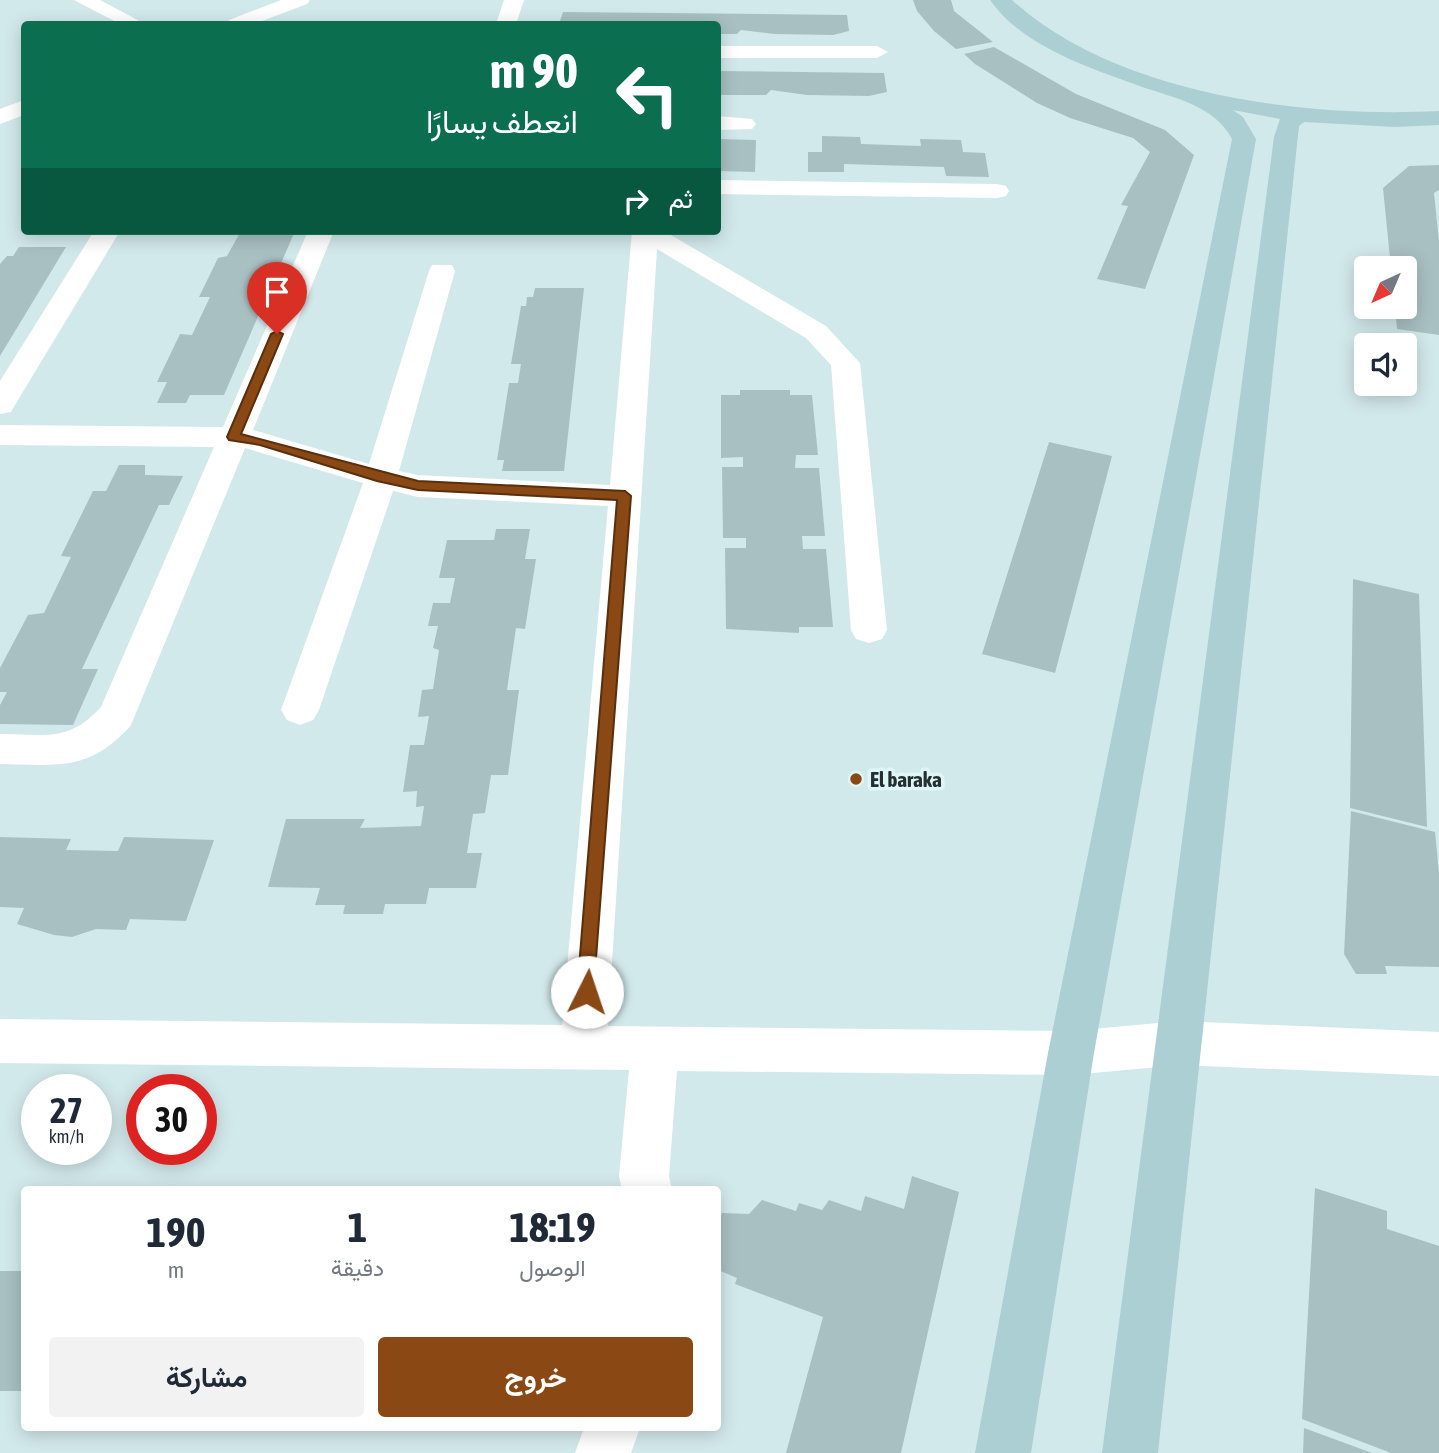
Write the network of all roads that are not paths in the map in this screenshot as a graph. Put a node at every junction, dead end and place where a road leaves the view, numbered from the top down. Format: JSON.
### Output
{"nodes":[{"id":1,"x":84,"y":0,"type":"edge"},
{"id":2,"x":300,"y":0,"type":"edge"},
{"id":3,"x":514,"y":0,"type":"edge"},
{"id":4,"x":1000,"y":0,"type":"edge"},
{"id":5,"x":129,"y":21,"type":"edge"},
{"id":6,"x":244,"y":21,"type":"edge"},
{"id":7,"x":507,"y":21,"type":"edge"},
{"id":8,"x":721,"y":52,"type":"edge"},
{"id":9,"x":877,"y":52,"type":"dead end"},
{"id":10,"x":1194,"y":95,"type":"junction"},
{"id":11,"x":21,"y":108,"type":"edge"},
{"id":12,"x":1300,"y":114,"type":"junction"},
{"id":13,"x":0,"y":117,"type":"edge"},
{"id":14,"x":1439,"y":118,"type":"edge"},
{"id":15,"x":721,"y":123,"type":"edge"},
{"id":16,"x":744,"y":124,"type":"dead end"},
{"id":17,"x":721,"y":187,"type":"edge"},
{"id":18,"x":997,"y":191,"type":"dead end"},
{"id":19,"x":105,"y":235,"type":"edge"},
{"id":20,"x":319,"y":235,"type":"edge"},
{"id":21,"x":645,"y":235,"type":"edge"},
{"id":22,"x":652,"y":235,"type":"edge"},
{"id":23,"x":442,"y":271,"type":"dead end"},
{"id":24,"x":0,"y":405,"type":"edge"},
{"id":25,"x":0,"y":435,"type":"edge"},
{"id":26,"x":234,"y":437,"type":"junction"},
{"id":27,"x":382,"y":478,"type":"junction"},
{"id":28,"x":625,"y":496,"type":"junction"},
{"id":29,"x":869,"y":630,"type":"dead end"},
{"id":30,"x":300,"y":710,"type":"dead end"},
{"id":31,"x":0,"y":749,"type":"edge"},
{"id":32,"x":0,"y":1041,"type":"edge"},
{"id":33,"x":1180,"y":1042,"type":"junction"},
{"id":34,"x":583,"y":1047,"type":"junction"},
{"id":35,"x":655,"y":1048,"type":"junction"},
{"id":36,"x":1070,"y":1052,"type":"junction"},
{"id":37,"x":1439,"y":1054,"type":"edge"},
{"id":38,"x":646,"y":1186,"type":"edge"},
{"id":39,"x":611,"y":1431,"type":"edge"},
{"id":40,"x":603,"y":1453,"type":"edge"},
{"id":41,"x":1003,"y":1453,"type":"edge"},
{"id":42,"x":1130,"y":1453,"type":"edge"}],
"edges":[{"from":1,"to":5,"type":"street"},
{"from":2,"to":6,"type":"street"},
{"from":3,"to":7,"type":"street"},
{"from":4,"to":10,"type":"main road"},
{"from":8,"to":9,"type":"street"},
{"from":10,"to":12,"type":"main road"},
{"from":10,"to":36,"type":"main road"},
{"from":11,"to":13,"type":"street"},
{"from":12,"to":14,"type":"main road"},
{"from":12,"to":33,"type":"main road"},
{"from":15,"to":16,"type":"street"},
{"from":17,"to":18,"type":"street"},
{"from":19,"to":24,"type":"street"},
{"from":20,"to":26,"type":"street"},
{"from":21,"to":28,"type":"street"},
{"from":22,"to":29,"type":"street"},
{"from":23,"to":27,"type":"street"},
{"from":25,"to":26,"type":"street"},
{"from":26,"to":27,"type":"street"},
{"from":26,"to":31,"type":"street"},
{"from":27,"to":28,"type":"street"},
{"from":27,"to":30,"type":"street"},
{"from":28,"to":34,"type":"street"},
{"from":32,"to":34,"type":"street"},
{"from":33,"to":36,"type":"street"},
{"from":33,"to":37,"type":"street"},
{"from":33,"to":42,"type":"main road"},
{"from":34,"to":35,"type":"street"},
{"from":35,"to":36,"type":"street"},
{"from":35,"to":38,"type":"street"},
{"from":36,"to":41,"type":"main road"},
{"from":39,"to":40,"type":"street"}]}
